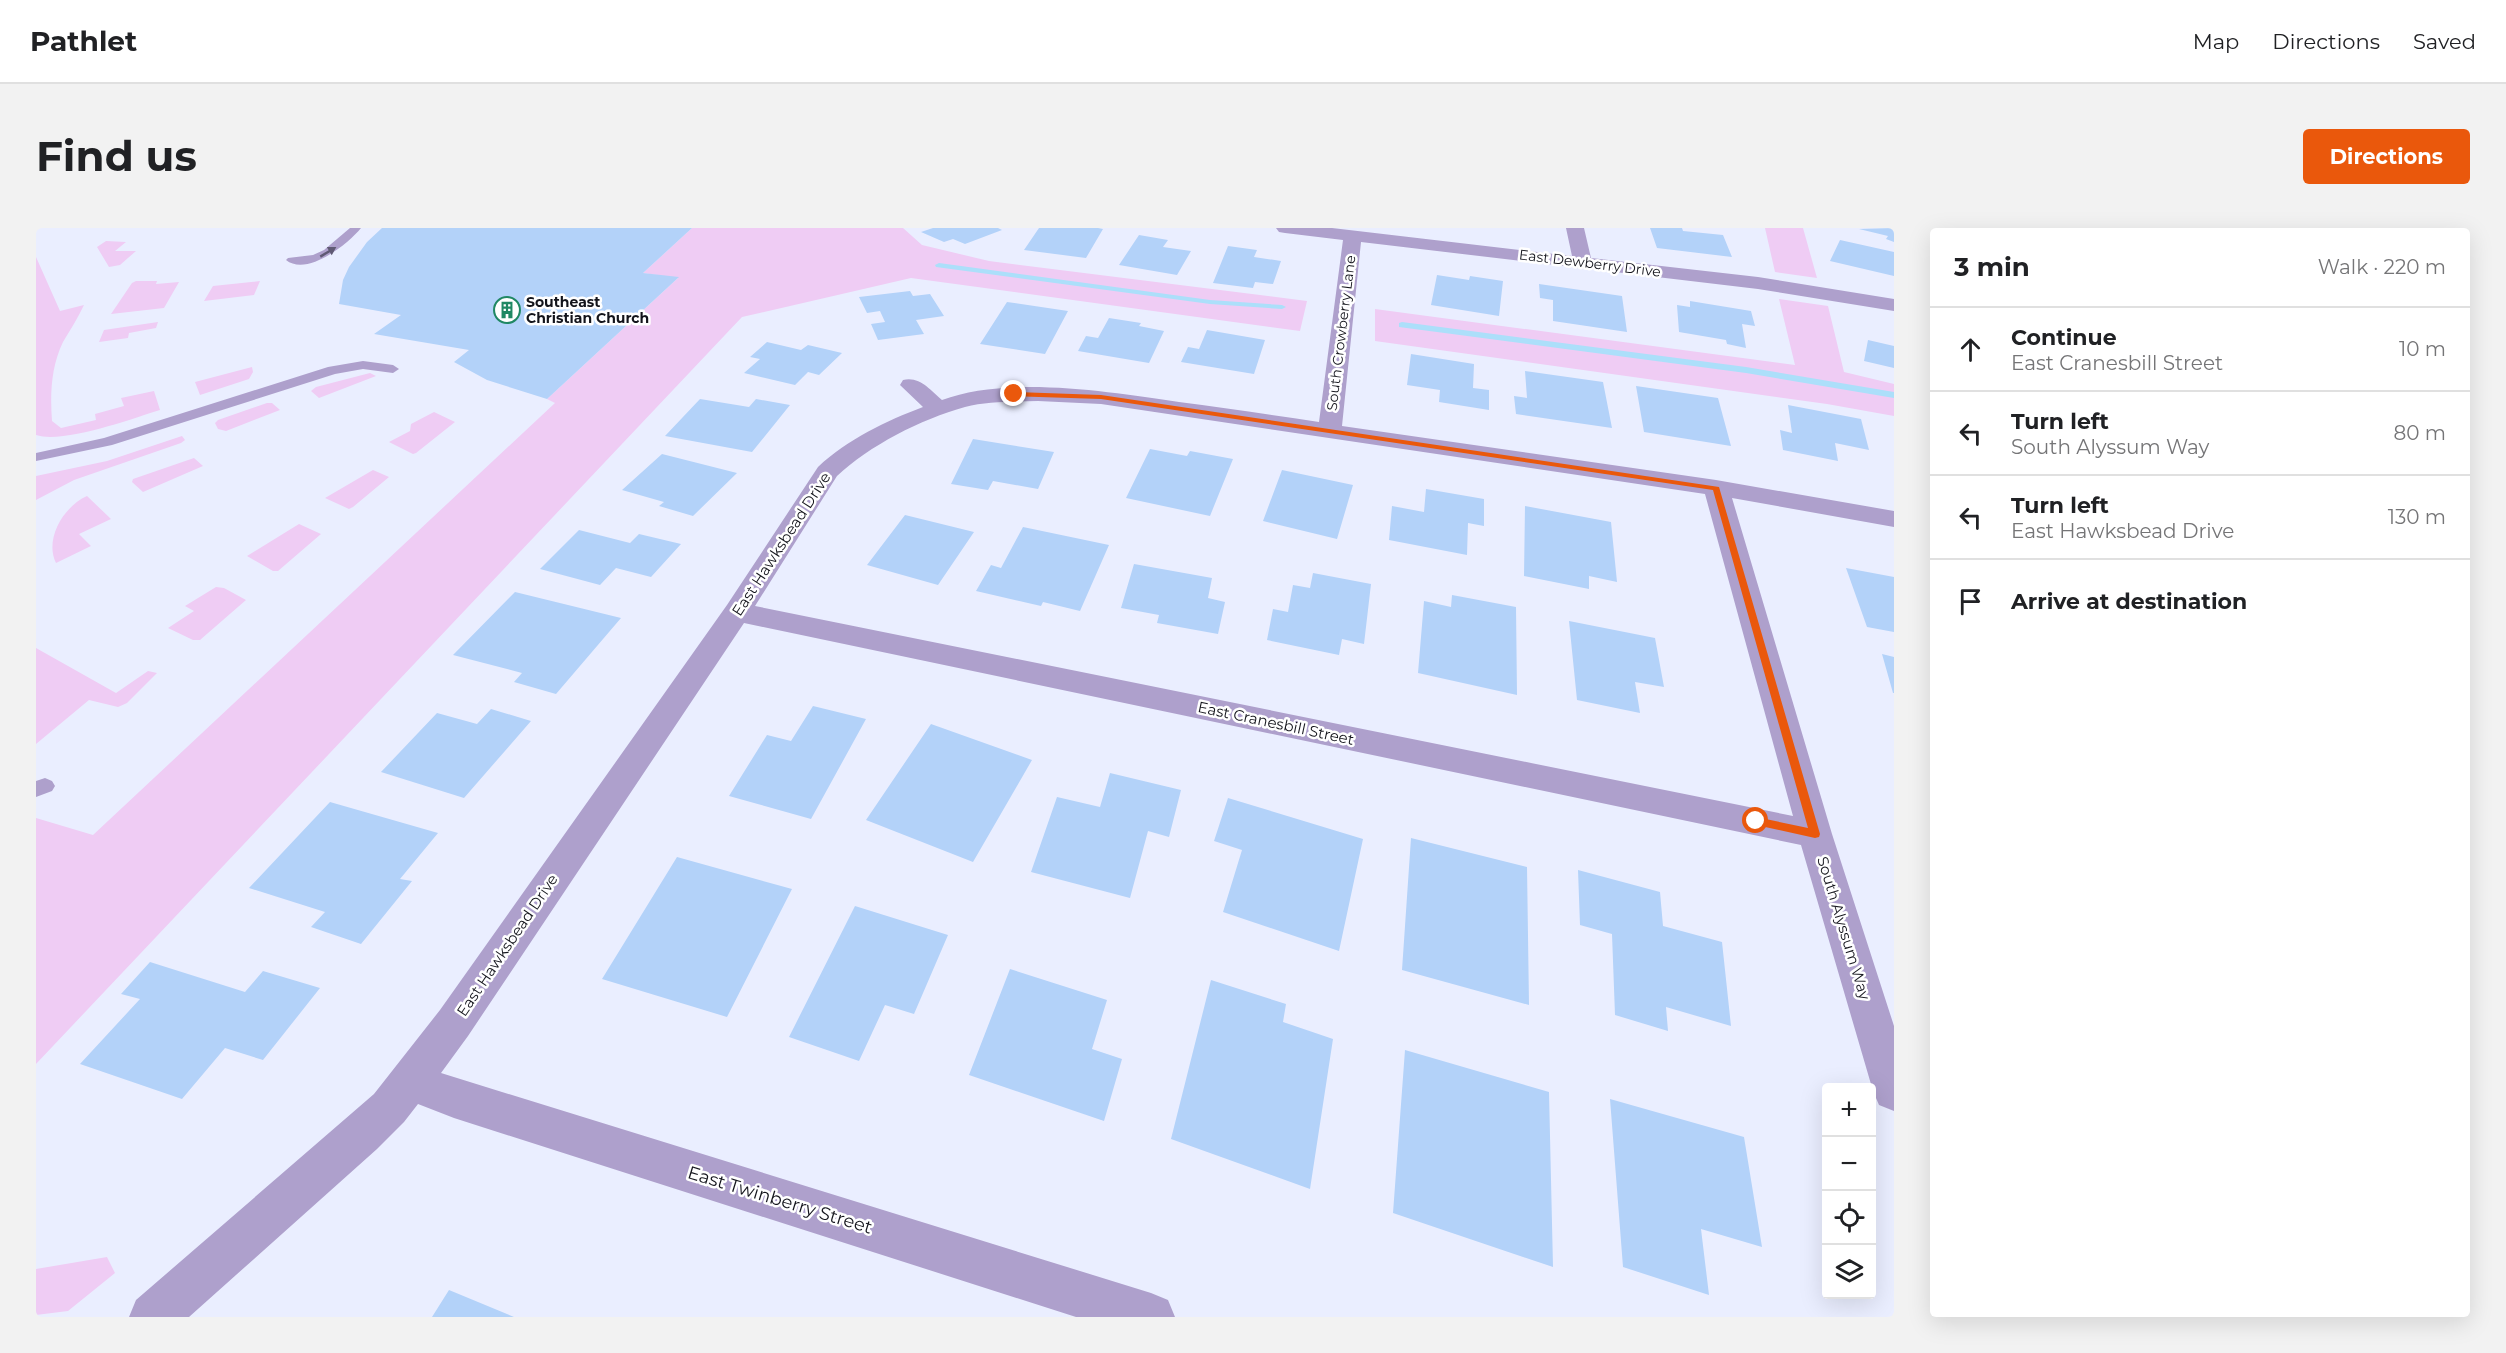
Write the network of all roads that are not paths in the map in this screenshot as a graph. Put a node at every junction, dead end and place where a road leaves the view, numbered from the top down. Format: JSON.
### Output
{"nodes":[{"id":1,"x":356,"y":228,"type":"edge"},
{"id":2,"x":1285,"y":228,"type":"edge"},
{"id":3,"x":1575,"y":228,"type":"edge"},
{"id":4,"x":1353,"y":236,"type":"junction"},
{"id":5,"x":292,"y":260,"type":"dead end"},
{"id":6,"x":1583,"y":262,"type":"junction"},
{"id":7,"x":1894,"y":305,"type":"edge"},
{"id":8,"x":393,"y":369,"type":"dead end"},
{"id":9,"x":911,"y":385,"type":"dead end"},
{"id":10,"x":938,"y":408,"type":"junction"},
{"id":11,"x":1330,"y":430,"type":"junction"},
{"id":12,"x":36,"y":457,"type":"edge"},
{"id":13,"x":1716,"y":489,"type":"junction"},
{"id":14,"x":1894,"y":519,"type":"edge"},
{"id":15,"x":737,"y":612,"type":"junction"},
{"id":16,"x":1815,"y":834,"type":"junction"},
{"id":17,"x":410,"y":1081,"type":"junction"},
{"id":18,"x":1894,"y":1091,"type":"edge"},
{"id":19,"x":153,"y":1317,"type":"edge"},
{"id":20,"x":1151,"y":1317,"type":"edge"}],
"edges":[{"from":5,"to":1,"type":"lane","one_way":true},
{"from":2,"to":4,"type":"street","name":"East Dewberry Drive"},
{"from":3,"to":6,"type":"street"},
{"from":4,"to":6,"type":"street","name":"East Dewberry Drive"},
{"from":4,"to":11,"type":"street","name":"South Crowberry Lane"},
{"from":6,"to":7,"type":"street","name":"East Dewberry Drive"},
{"from":8,"to":12,"type":"lane"},
{"from":9,"to":10,"type":"street"},
{"from":10,"to":11,"type":"street","name":"East Hawksbead Drive"},
{"from":10,"to":15,"type":"street","name":"East Hawksbead Drive"},
{"from":11,"to":13,"type":"street","name":"East Hawksbead Drive"},
{"from":13,"to":14,"type":"street","name":"East Hawksbead Drive"},
{"from":13,"to":16,"type":"street","name":"South Alyssum Way"},
{"from":15,"to":16,"type":"street","name":"East Cranesbill Street"},
{"from":15,"to":17,"type":"street","name":"East Hawksbead Drive"},
{"from":16,"to":18,"type":"street","name":"South Alyssum Way"},
{"from":17,"to":19,"type":"street","name":"East Hawksbead Drive"},
{"from":17,"to":20,"type":"street","name":"East Twinberry Street"}]}
